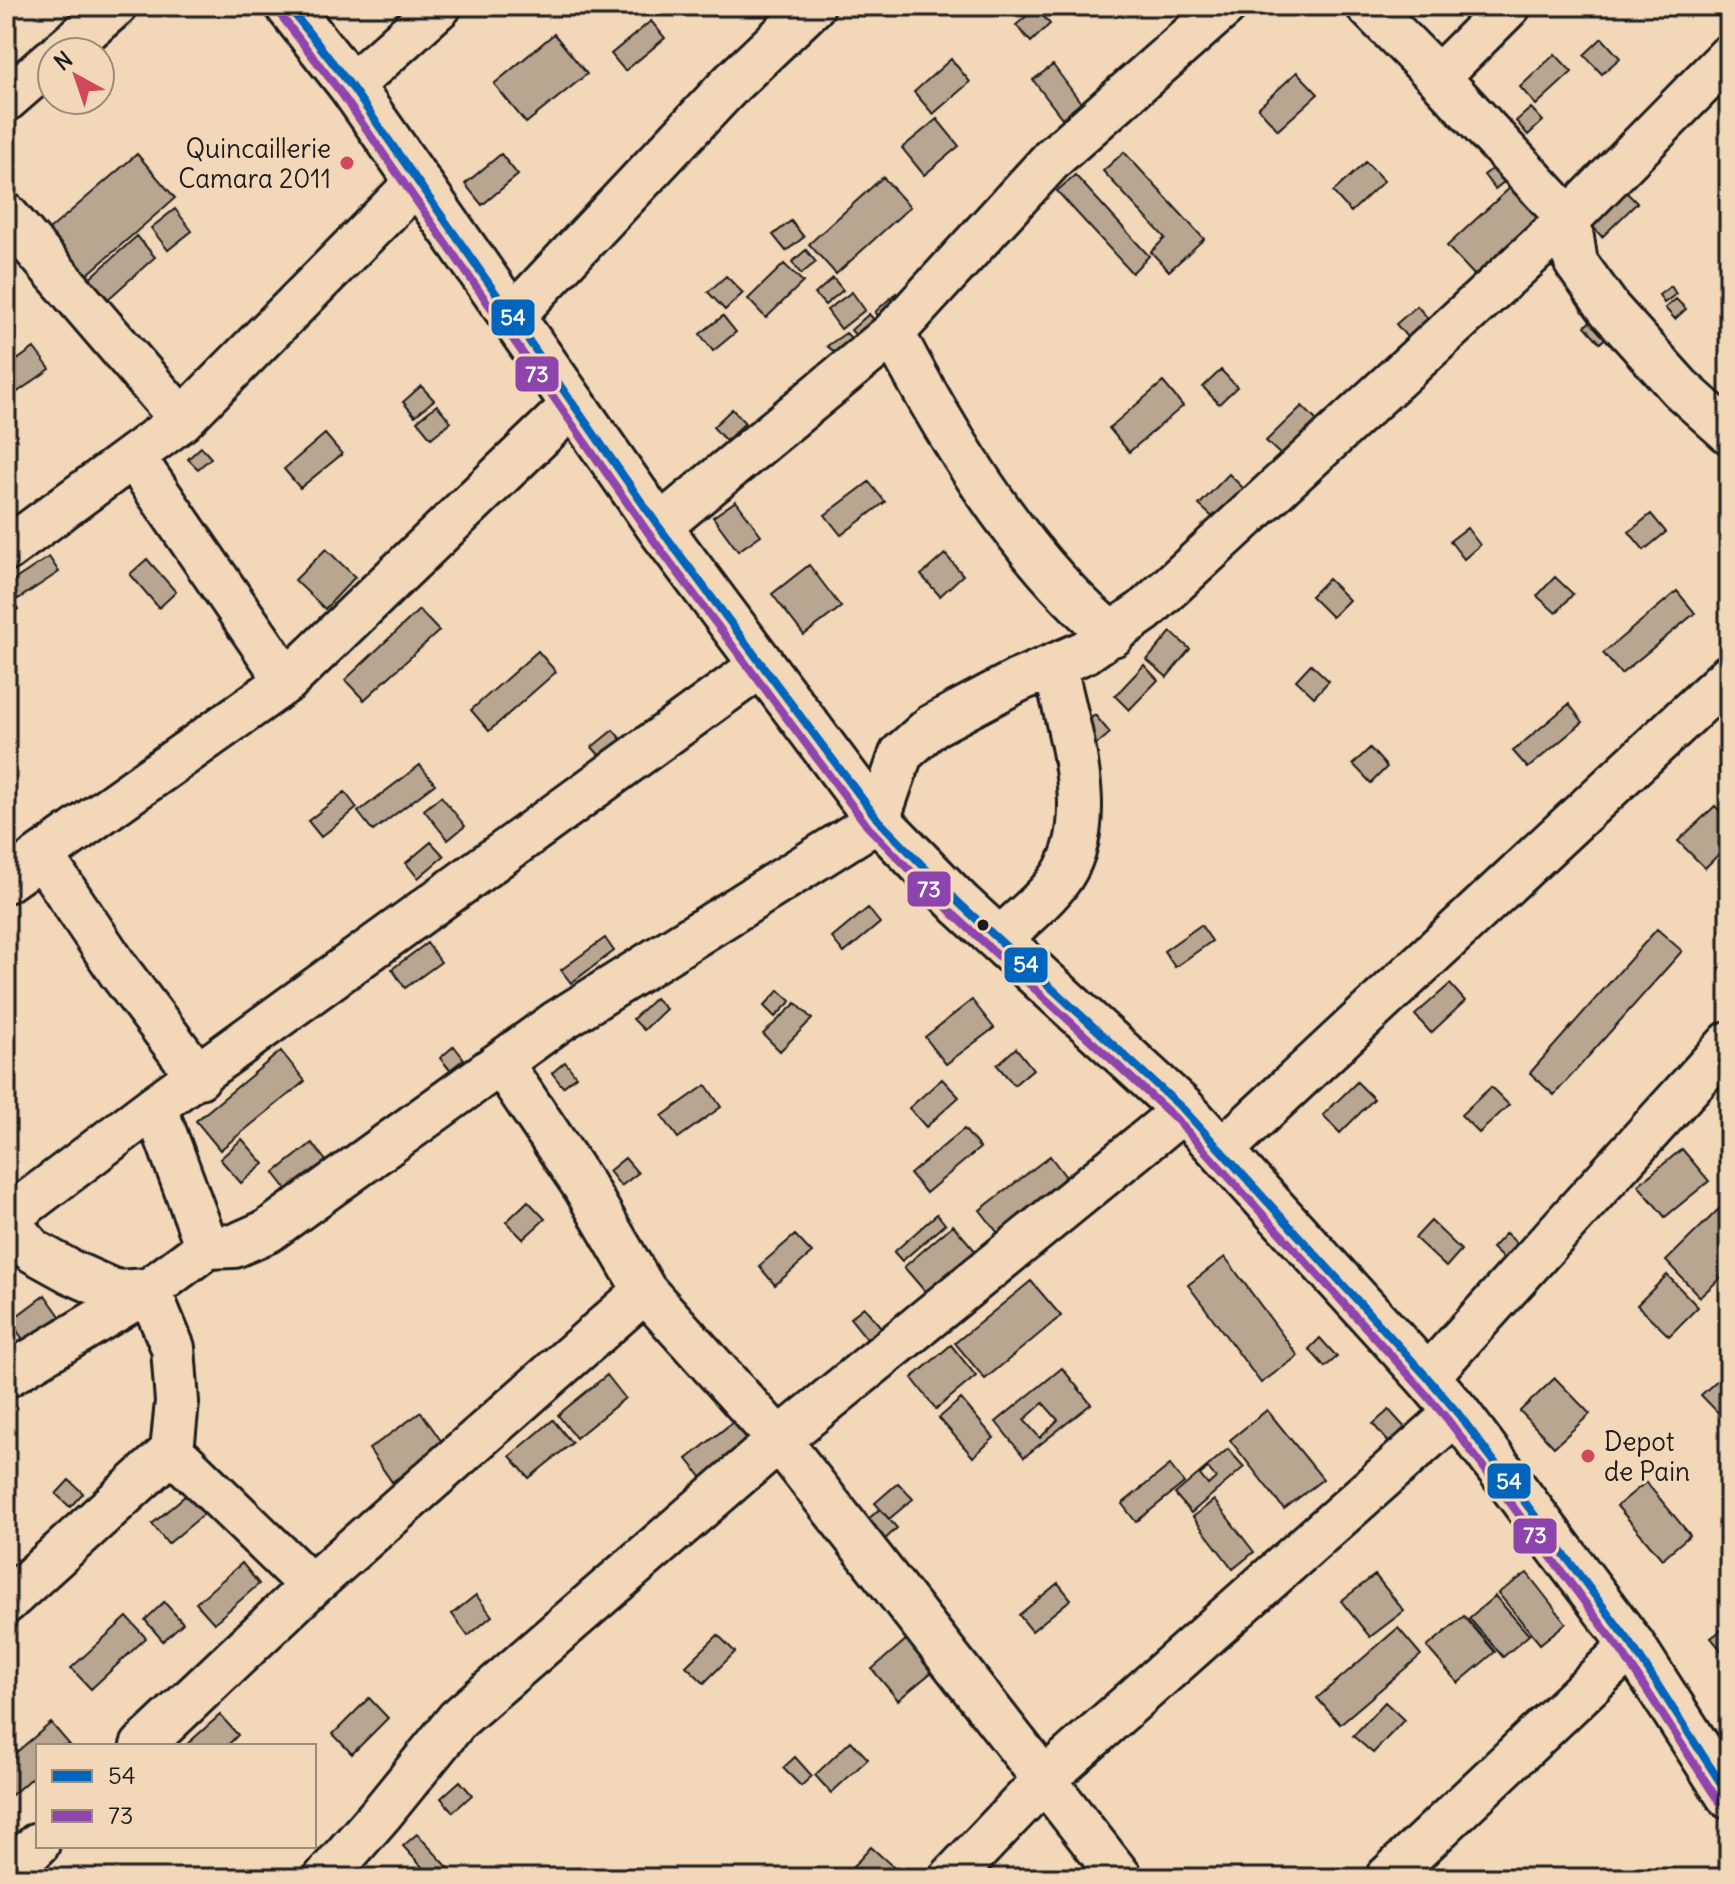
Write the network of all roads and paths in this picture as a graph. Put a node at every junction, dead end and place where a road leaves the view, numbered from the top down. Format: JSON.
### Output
{"nodes":[{"id":1,"x":115,"y":6,"type":"edge"},
{"id":2,"x":288,"y":6,"type":"edge"},
{"id":3,"x":440,"y":6,"type":"edge"},
{"id":4,"x":813,"y":6,"type":"edge"},
{"id":5,"x":1225,"y":6,"type":"edge"},
{"id":6,"x":1368,"y":6,"type":"edge"},
{"id":7,"x":1509,"y":6,"type":"edge"},
{"id":8,"x":80,"y":36,"type":"edge"},
{"id":9,"x":1729,"y":56,"type":"edge"},
{"id":10,"x":36,"y":74,"type":"edge"},
{"id":11,"x":1438,"y":77,"type":"junction"},
{"id":12,"x":351,"y":86,"type":"junction"},
{"id":13,"x":6,"y":100,"type":"edge"},
{"id":14,"x":418,"y":181,"type":"junction"},
{"id":15,"x":6,"y":215,"type":"edge"},
{"id":16,"x":1569,"y":219,"type":"junction"},
{"id":17,"x":512,"y":317,"type":"junction"},
{"id":18,"x":893,"y":333,"type":"junction"},
{"id":19,"x":573,"y":405,"type":"junction"},
{"id":20,"x":182,"y":420,"type":"junction"},
{"id":21,"x":1729,"y":432,"type":"edge"},
{"id":22,"x":133,"y":456,"type":"junction"},
{"id":23,"x":659,"y":527,"type":"junction"},
{"id":24,"x":6,"y":549,"type":"edge"},
{"id":25,"x":1113,"y":635,"type":"junction"},
{"id":26,"x":762,"y":665,"type":"junction"},
{"id":27,"x":1055,"y":666,"type":"junction"},
{"id":28,"x":1729,"y":676,"type":"edge"},
{"id":29,"x":287,"y":681,"type":"junction"},
{"id":30,"x":878,"y":820,"type":"junction"},
{"id":31,"x":42,"y":856,"type":"junction"},
{"id":32,"x":6,"y":881,"type":"edge"},
{"id":33,"x":999,"y":940,"type":"junction"},
{"id":34,"x":1729,"y":1043,"type":"edge"},
{"id":35,"x":501,"y":1063,"type":"junction"},
{"id":36,"x":199,"y":1077,"type":"junction"},
{"id":37,"x":155,"y":1106,"type":"junction"},
{"id":38,"x":1184,"y":1110,"type":"junction"},
{"id":39,"x":1221,"y":1151,"type":"junction"},
{"id":40,"x":6,"y":1220,"type":"edge"},
{"id":41,"x":207,"y":1247,"type":"junction"},
{"id":42,"x":149,"y":1290,"type":"junction"},
{"id":43,"x":645,"y":1291,"type":"junction"},
{"id":44,"x":6,"y":1376,"type":"edge"},
{"id":45,"x":1427,"y":1377,"type":"junction"},
{"id":46,"x":1457,"y":1412,"type":"junction"},
{"id":47,"x":779,"y":1440,"type":"junction"},
{"id":48,"x":172,"y":1451,"type":"junction"},
{"id":49,"x":311,"y":1586,"type":"junction"},
{"id":50,"x":6,"y":1602,"type":"edge"},
{"id":51,"x":1632,"y":1645,"type":"junction"},
{"id":52,"x":144,"y":1744,"type":"edge"},
{"id":53,"x":1044,"y":1780,"type":"junction"},
{"id":54,"x":1729,"y":1796,"type":"edge"},
{"id":55,"x":36,"y":1846,"type":"edge"},
{"id":56,"x":6,"y":1875,"type":"edge"},
{"id":57,"x":325,"y":1878,"type":"edge"},
{"id":58,"x":951,"y":1878,"type":"edge"},
{"id":59,"x":1121,"y":1878,"type":"edge"},
{"id":60,"x":1387,"y":1878,"type":"edge"}],
"edges":[{"from":1,"to":8,"type":"street"},
{"from":2,"to":12,"type":"street"},
{"from":3,"to":12,"type":"street"},
{"from":4,"to":17,"type":"street"},
{"from":5,"to":18,"type":"street"},
{"from":6,"to":11,"type":"street"},
{"from":7,"to":11,"type":"street"},
{"from":9,"to":16,"type":"street"},
{"from":10,"to":13,"type":"street"},
{"from":11,"to":16,"type":"street"},
{"from":12,"to":14,"type":"street"},
{"from":14,"to":17,"type":"street"},
{"from":14,"to":20,"type":"street"},
{"from":15,"to":20,"type":"street"},
{"from":16,"to":21,"type":"street"},
{"from":16,"to":25,"type":"street"},
{"from":17,"to":19,"type":"street"},
{"from":18,"to":23,"type":"street"},
{"from":18,"to":25,"type":"street"},
{"from":19,"to":23,"type":"street"},
{"from":19,"to":29,"type":"street"},
{"from":20,"to":22,"type":"street"},
{"from":22,"to":24,"type":"street"},
{"from":22,"to":29,"type":"street"},
{"from":23,"to":26,"type":"street"},
{"from":25,"to":27,"type":"street"},
{"from":26,"to":30,"type":"street"},
{"from":26,"to":36,"type":"street"},
{"from":27,"to":30,"type":"street"},
{"from":27,"to":33,"type":"street"},
{"from":28,"to":39,"type":"street"},
{"from":29,"to":31,"type":"street"},
{"from":30,"to":33,"type":"street"},
{"from":30,"to":35,"type":"street"},
{"from":31,"to":32,"type":"street"},
{"from":31,"to":36,"type":"street"},
{"from":33,"to":38,"type":"street"},
{"from":34,"to":45,"type":"street"},
{"from":35,"to":41,"type":"street"},
{"from":35,"to":43,"type":"street"},
{"from":36,"to":37,"type":"street"},
{"from":37,"to":40,"type":"street"},
{"from":37,"to":41,"type":"street"},
{"from":38,"to":39,"type":"street"},
{"from":38,"to":47,"type":"street"},
{"from":39,"to":45,"type":"street"},
{"from":40,"to":42,"type":"street"},
{"from":41,"to":42,"type":"street"},
{"from":42,"to":44,"type":"street"},
{"from":42,"to":48,"type":"street"},
{"from":43,"to":47,"type":"street"},
{"from":43,"to":49,"type":"street"},
{"from":45,"to":46,"type":"street"},
{"from":46,"to":51,"type":"street"},
{"from":46,"to":53,"type":"street"},
{"from":47,"to":53,"type":"street"},
{"from":47,"to":57,"type":"street"},
{"from":48,"to":49,"type":"street"},
{"from":48,"to":50,"type":"street"},
{"from":49,"to":52,"type":"street"},
{"from":51,"to":54,"type":"street"},
{"from":51,"to":60,"type":"street"},
{"from":53,"to":58,"type":"street"},
{"from":53,"to":59,"type":"street"},
{"from":55,"to":56,"type":"street"}]}
